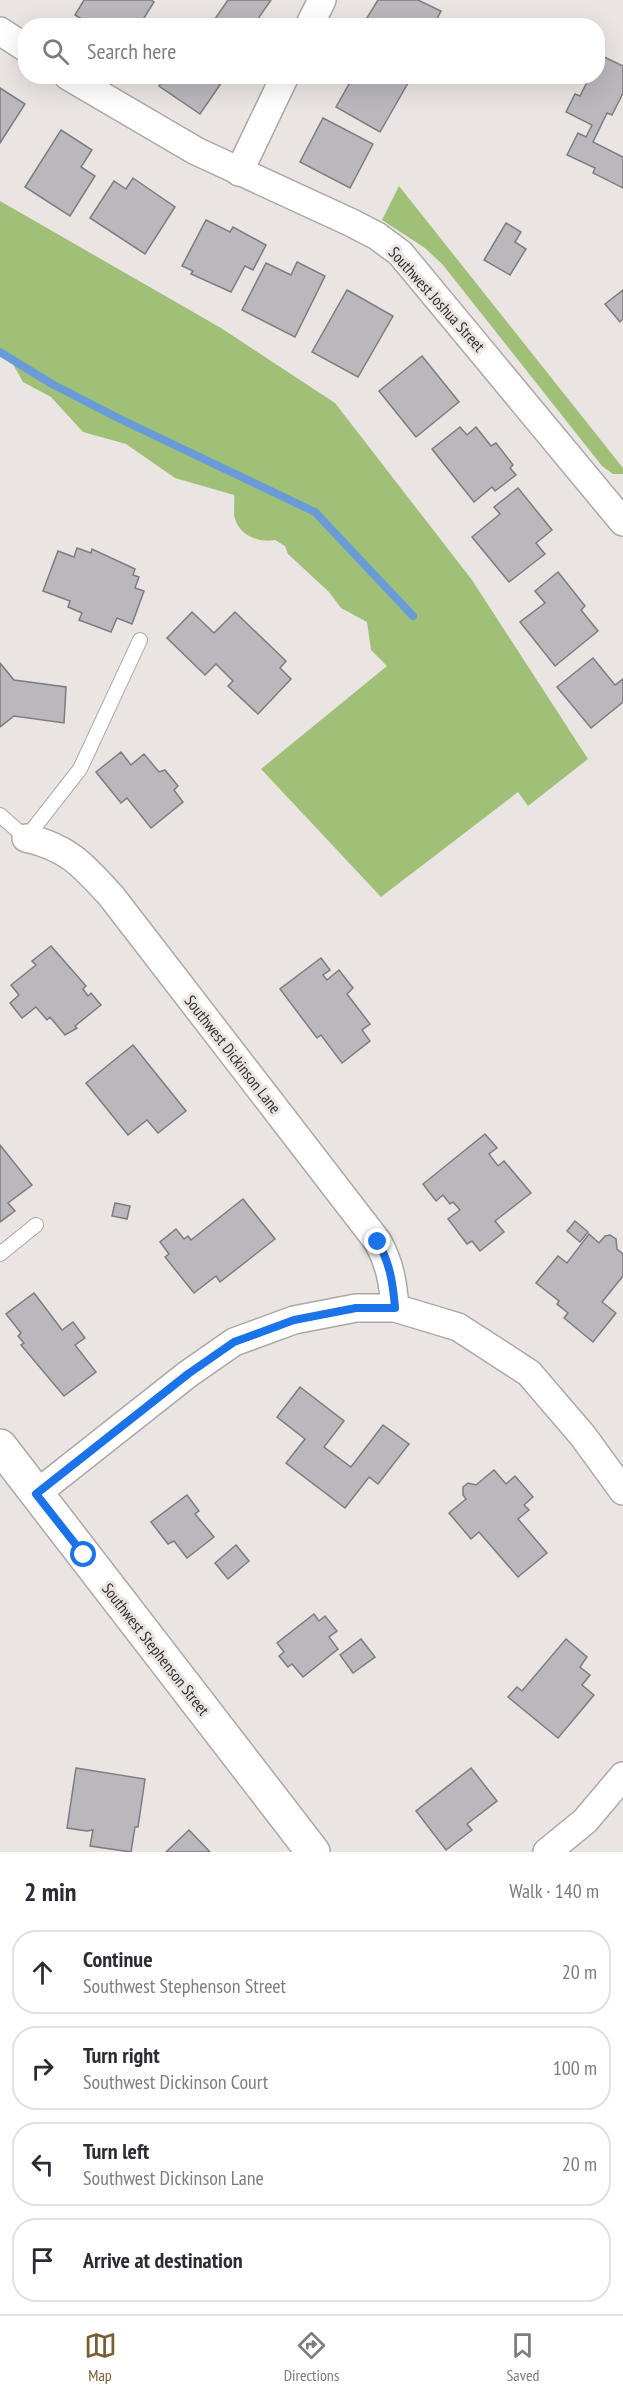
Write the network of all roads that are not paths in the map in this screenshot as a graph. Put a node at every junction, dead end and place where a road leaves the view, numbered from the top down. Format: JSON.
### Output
{"nodes":[{"id":1,"x":322,"y":0,"type":"edge"},
{"id":2,"x":313,"y":18,"type":"edge"},
{"id":3,"x":0,"y":31,"type":"edge"},
{"id":4,"x":18,"y":43,"type":"edge"},
{"id":5,"x":81,"y":84,"type":"edge"},
{"id":6,"x":281,"y":84,"type":"edge"},
{"id":7,"x":239,"y":172,"type":"junction"},
{"id":8,"x":623,"y":522,"type":"edge"},
{"id":9,"x":140,"y":640,"type":"dead end"},
{"id":10,"x":0,"y":815,"type":"edge"},
{"id":11,"x":26,"y":838,"type":"junction"},
{"id":12,"x":36,"y":1225,"type":"dead end"},
{"id":13,"x":0,"y":1254,"type":"edge"},
{"id":14,"x":395,"y":1308,"type":"junction"},
{"id":15,"x":0,"y":1446,"type":"edge"},
{"id":16,"x":623,"y":1491,"type":"edge"},
{"id":17,"x":36,"y":1494,"type":"junction"},
{"id":18,"x":623,"y":1776,"type":"edge"},
{"id":19,"x":313,"y":1852,"type":"edge"},
{"id":20,"x":547,"y":1852,"type":"edge"}],
"edges":[{"from":1,"to":2,"type":"street"},
{"from":3,"to":4,"type":"street"},
{"from":5,"to":7,"type":"street","name":"Southwest Joshua Street"},
{"from":6,"to":7,"type":"street"},
{"from":7,"to":8,"type":"street","name":"Southwest Joshua Street"},
{"from":9,"to":11,"type":"lane"},
{"from":10,"to":11,"type":"lane"},
{"from":11,"to":14,"type":"street","name":"Southwest Dickinson Lane"},
{"from":12,"to":13,"type":"lane"},
{"from":14,"to":16,"type":"street"},
{"from":14,"to":17,"type":"street"},
{"from":15,"to":17,"type":"street","name":"Southwest Stephenson Street"},
{"from":17,"to":19,"type":"street","name":"Southwest Stephenson Street"},
{"from":18,"to":20,"type":"street"}]}
